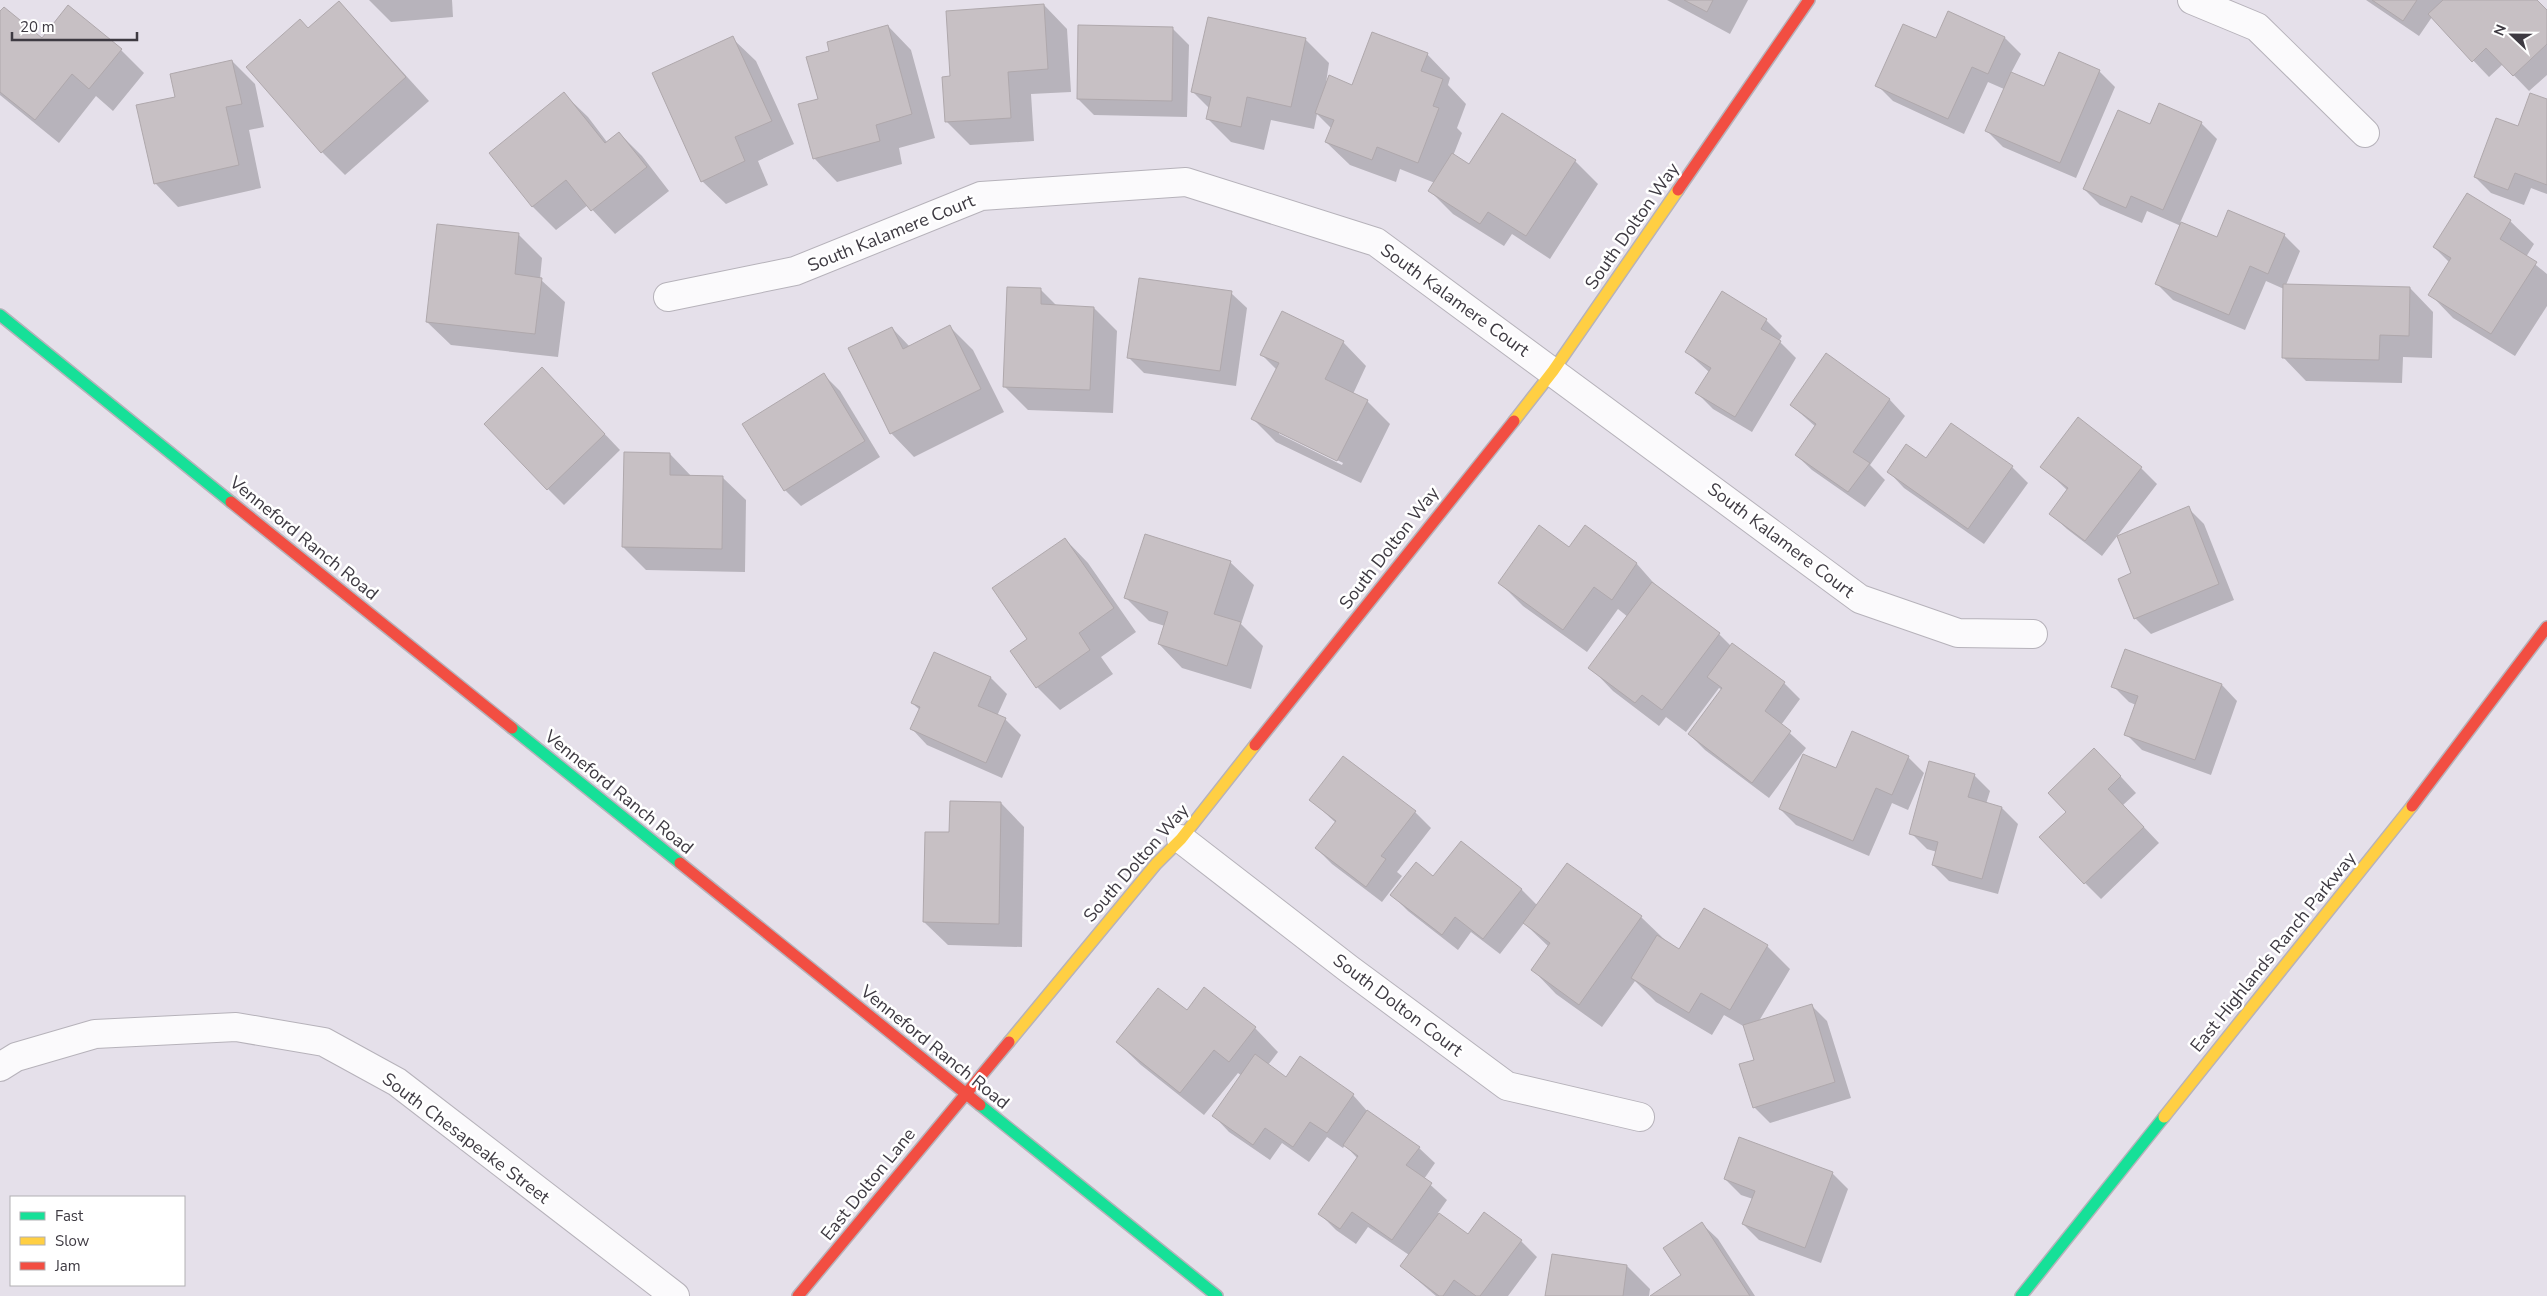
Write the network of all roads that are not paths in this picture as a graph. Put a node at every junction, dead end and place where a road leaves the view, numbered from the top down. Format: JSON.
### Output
{"nodes":[{"id":1,"x":1808,"y":0,"type":"edge"},
{"id":2,"x":2192,"y":0,"type":"edge"},
{"id":3,"x":2365,"y":133,"type":"dead end"},
{"id":4,"x":668,"y":297,"type":"dead end"},
{"id":5,"x":0,"y":315,"type":"edge"},
{"id":6,"x":1553,"y":371,"type":"junction"},
{"id":7,"x":2547,"y":627,"type":"edge"},
{"id":8,"x":2033,"y":634,"type":"dead end"},
{"id":9,"x":1181,"y":839,"type":"junction"},
{"id":10,"x":0,"y":1067,"type":"edge"},
{"id":11,"x":964,"y":1093,"type":"junction"},
{"id":12,"x":1640,"y":1117,"type":"dead end"},
{"id":13,"x":675,"y":1296,"type":"edge"},
{"id":14,"x":798,"y":1296,"type":"edge"},
{"id":15,"x":1218,"y":1296,"type":"edge"},
{"id":16,"x":2021,"y":1296,"type":"edge"}],
"edges":[{"from":1,"to":6,"type":"street","name":"South Dolton Way"},
{"from":2,"to":3,"type":"street"},
{"from":4,"to":6,"type":"street","name":"South Kalamere Court"},
{"from":5,"to":11,"type":"street","name":"Venneford Ranch Road"},
{"from":6,"to":8,"type":"street","name":"South Kalamere Court"},
{"from":6,"to":9,"type":"street","name":"South Dolton Way"},
{"from":7,"to":16,"type":"street","name":"East Highlands Ranch Parkway"},
{"from":9,"to":11,"type":"street","name":"South Dolton Way"},
{"from":9,"to":12,"type":"street","name":"South Dolton Court"},
{"from":10,"to":13,"type":"street","name":"South Chesapeake Street"},
{"from":11,"to":14,"type":"street","name":"East Dolton Lane"},
{"from":11,"to":15,"type":"street","name":"Venneford Ranch Road"}]}
